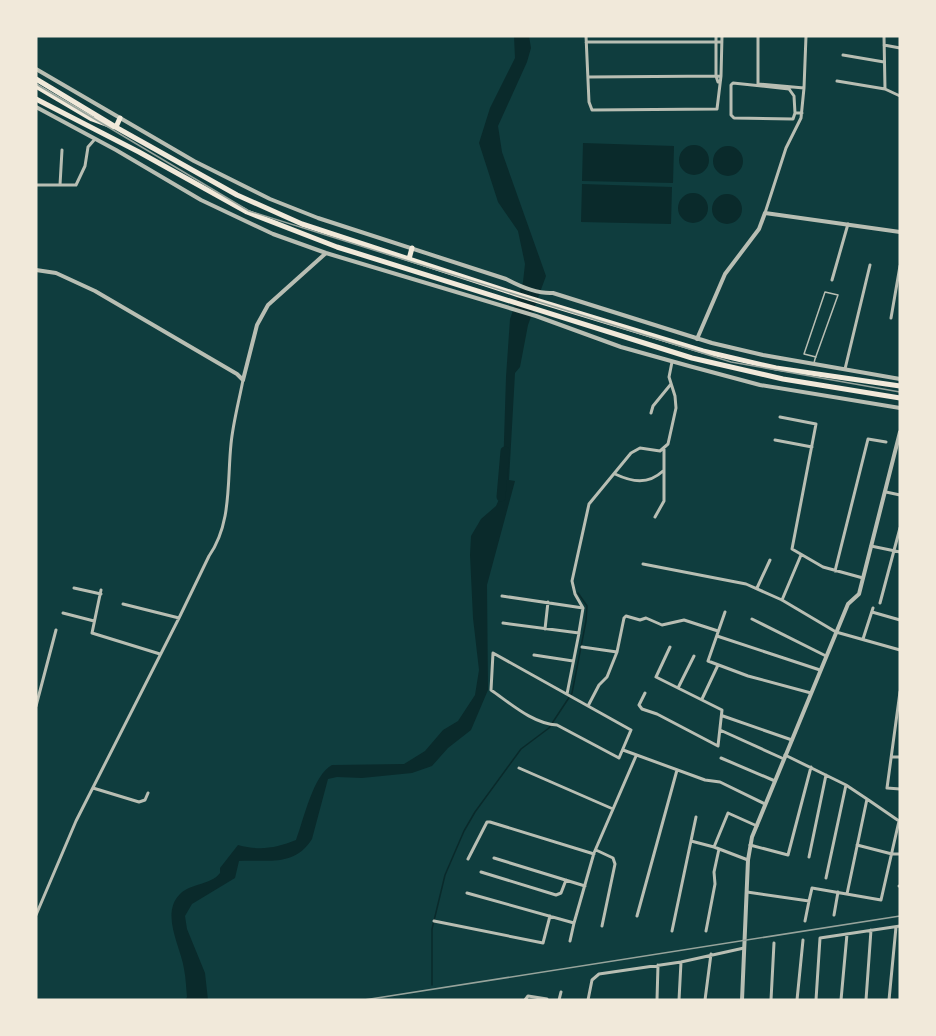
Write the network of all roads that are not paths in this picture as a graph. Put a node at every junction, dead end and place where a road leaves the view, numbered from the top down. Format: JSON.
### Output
{"nodes":[{"id":1,"x":586,"y":36,"type":"edge"},
{"id":2,"x":716,"y":36,"type":"edge"},
{"id":3,"x":722,"y":36,"type":"edge"},
{"id":4,"x":758,"y":36,"type":"edge"},
{"id":5,"x":806,"y":36,"type":"edge"},
{"id":6,"x":884,"y":36,"type":"edge"},
{"id":7,"x":586,"y":42,"type":"junction"},
{"id":8,"x":716,"y":42,"type":"junction"},
{"id":9,"x":722,"y":42,"type":"junction"},
{"id":10,"x":883,"y":45,"type":"junction"},
{"id":11,"x":900,"y":48,"type":"edge"},
{"id":12,"x":843,"y":54,"type":"dead end"},
{"id":13,"x":884,"y":62,"type":"junction"},
{"id":14,"x":36,"y":69,"type":"edge"},
{"id":15,"x":716,"y":76,"type":"junction"},
{"id":16,"x":722,"y":76,"type":"junction"},
{"id":17,"x":588,"y":77,"type":"junction"},
{"id":18,"x":36,"y":79,"type":"edge"},
{"id":19,"x":837,"y":81,"type":"dead end"},
{"id":20,"x":719,"y":84,"type":"junction"},
{"id":21,"x":36,"y":86,"type":"edge"},
{"id":22,"x":804,"y":88,"type":"junction"},
{"id":23,"x":885,"y":89,"type":"junction"},
{"id":24,"x":900,"y":96,"type":"edge"},
{"id":25,"x":36,"y":99,"type":"edge"},
{"id":26,"x":36,"y":107,"type":"edge"},
{"id":27,"x":795,"y":113,"type":"junction"},
{"id":28,"x":802,"y":113,"type":"junction"},
{"id":29,"x":120,"y":118,"type":"junction"},
{"id":30,"x":117,"y":128,"type":"junction"},
{"id":31,"x":95,"y":138,"type":"junction"},
{"id":32,"x":115,"y":141,"type":"junction"},
{"id":33,"x":62,"y":150,"type":"dead end"},
{"id":34,"x":116,"y":150,"type":"junction"},
{"id":35,"x":36,"y":185,"type":"edge"},
{"id":36,"x":60,"y":185,"type":"junction"},
{"id":37,"x":765,"y":213,"type":"junction"},
{"id":38,"x":848,"y":224,"type":"junction"},
{"id":39,"x":900,"y":232,"type":"edge"},
{"id":40,"x":412,"y":248,"type":"junction"},
{"id":41,"x":326,"y":253,"type":"junction"},
{"id":42,"x":409,"y":259,"type":"junction"},
{"id":43,"x":870,"y":265,"type":"dead end"},
{"id":44,"x":900,"y":266,"type":"edge"},
{"id":45,"x":36,"y":270,"type":"edge"},
{"id":46,"x":832,"y":280,"type":"dead end"},
{"id":47,"x":511,"y":305,"type":"junction"},
{"id":48,"x":537,"y":314,"type":"junction"},
{"id":49,"x":891,"y":318,"type":"dead end"},
{"id":50,"x":697,"y":339,"type":"junction"},
{"id":51,"x":816,"y":357,"type":"junction"},
{"id":52,"x":672,"y":362,"type":"junction"},
{"id":53,"x":813,"y":364,"type":"junction"},
{"id":54,"x":845,"y":369,"type":"junction"},
{"id":55,"x":900,"y":379,"type":"edge"},
{"id":56,"x":243,"y":380,"type":"junction"},
{"id":57,"x":672,"y":384,"type":"junction"},
{"id":58,"x":900,"y":386,"type":"edge"},
{"id":59,"x":900,"y":398,"type":"edge"},
{"id":60,"x":900,"y":408,"type":"edge"},
{"id":61,"x":651,"y":412,"type":"dead end"},
{"id":62,"x":780,"y":417,"type":"dead end"},
{"id":63,"x":900,"y":432,"type":"edge"},
{"id":64,"x":775,"y":440,"type":"dead end"},
{"id":65,"x":886,"y":442,"type":"dead end"},
{"id":66,"x":812,"y":447,"type":"junction"},
{"id":67,"x":664,"y":449,"type":"junction"},
{"id":68,"x":663,"y":471,"type":"junction"},
{"id":69,"x":615,"y":474,"type":"junction"},
{"id":70,"x":886,"y":492,"type":"junction"},
{"id":71,"x":900,"y":495,"type":"edge"},
{"id":72,"x":655,"y":517,"type":"dead end"},
{"id":73,"x":900,"y":528,"type":"edge"},
{"id":74,"x":870,"y":546,"type":"junction"},
{"id":75,"x":894,"y":550,"type":"junction"},
{"id":76,"x":900,"y":552,"type":"edge"},
{"id":77,"x":801,"y":555,"type":"junction"},
{"id":78,"x":770,"y":560,"type":"dead end"},
{"id":79,"x":643,"y":564,"type":"dead end"},
{"id":80,"x":835,"y":571,"type":"junction"},
{"id":81,"x":863,"y":578,"type":"junction"},
{"id":82,"x":74,"y":588,"type":"dead end"},
{"id":83,"x":758,"y":588,"type":"junction"},
{"id":84,"x":502,"y":596,"type":"dead end"},
{"id":85,"x":782,"y":600,"type":"junction"},
{"id":86,"x":548,"y":602,"type":"junction"},
{"id":87,"x":880,"y":603,"type":"dead end"},
{"id":88,"x":123,"y":604,"type":"dead end"},
{"id":89,"x":583,"y":608,"type":"junction"},
{"id":90,"x":725,"y":612,"type":"dead end"},
{"id":91,"x":63,"y":613,"type":"dead end"},
{"id":92,"x":179,"y":618,"type":"junction"},
{"id":93,"x":752,"y":619,"type":"dead end"},
{"id":94,"x":900,"y":620,"type":"edge"},
{"id":95,"x":94,"y":621,"type":"junction"},
{"id":96,"x":503,"y":623,"type":"dead end"},
{"id":97,"x":545,"y":629,"type":"junction"},
{"id":98,"x":56,"y":630,"type":"dead end"},
{"id":99,"x":836,"y":632,"type":"junction"},
{"id":100,"x":579,"y":633,"type":"junction"},
{"id":101,"x":717,"y":633,"type":"junction"},
{"id":102,"x":863,"y":639,"type":"junction"},
{"id":103,"x":582,"y":647,"type":"dead end"},
{"id":104,"x":670,"y":647,"type":"dead end"},
{"id":105,"x":900,"y":650,"type":"edge"},
{"id":106,"x":617,"y":652,"type":"junction"},
{"id":107,"x":160,"y":654,"type":"junction"},
{"id":108,"x":534,"y":655,"type":"dead end"},
{"id":109,"x":694,"y":656,"type":"dead end"},
{"id":110,"x":826,"y":656,"type":"junction"},
{"id":111,"x":573,"y":661,"type":"junction"},
{"id":112,"x":718,"y":665,"type":"junction"},
{"id":113,"x":820,"y":670,"type":"junction"},
{"id":114,"x":678,"y":688,"type":"junction"},
{"id":115,"x":645,"y":693,"type":"dead end"},
{"id":116,"x":811,"y":693,"type":"junction"},
{"id":117,"x":567,"y":695,"type":"junction"},
{"id":118,"x":900,"y":695,"type":"edge"},
{"id":119,"x":701,"y":700,"type":"junction"},
{"id":120,"x":36,"y":706,"type":"edge"},
{"id":121,"x":588,"y":706,"type":"junction"},
{"id":122,"x":722,"y":716,"type":"junction"},
{"id":123,"x":898,"y":727,"type":"edge"},
{"id":124,"x":720,"y":730,"type":"junction"},
{"id":125,"x":792,"y":740,"type":"junction"},
{"id":126,"x":622,"y":750,"type":"junction"},
{"id":127,"x":636,"y":756,"type":"junction"},
{"id":128,"x":785,"y":757,"type":"junction"},
{"id":129,"x":892,"y":757,"type":"junction"},
{"id":130,"x":900,"y":757,"type":"edge"},
{"id":131,"x":721,"y":759,"type":"dead end"},
{"id":132,"x":811,"y":767,"type":"junction"},
{"id":133,"x":519,"y":768,"type":"dead end"},
{"id":134,"x":677,"y":770,"type":"junction"},
{"id":135,"x":826,"y":775,"type":"junction"},
{"id":136,"x":775,"y":782,"type":"junction"},
{"id":137,"x":846,"y":785,"type":"junction"},
{"id":138,"x":93,"y":788,"type":"junction"},
{"id":139,"x":900,"y":789,"type":"edge"},
{"id":140,"x":148,"y":793,"type":"dead end"},
{"id":141,"x":867,"y":799,"type":"junction"},
{"id":142,"x":765,"y":804,"type":"junction"},
{"id":143,"x":614,"y":809,"type":"junction"},
{"id":144,"x":696,"y":817,"type":"dead end"},
{"id":145,"x":757,"y":826,"type":"junction"},
{"id":146,"x":691,"y":841,"type":"junction"},
{"id":147,"x":750,"y":845,"type":"junction"},
{"id":148,"x":858,"y":845,"type":"junction"},
{"id":149,"x":714,"y":847,"type":"junction"},
{"id":150,"x":719,"y":849,"type":"junction"},
{"id":151,"x":596,"y":850,"type":"junction"},
{"id":152,"x":594,"y":854,"type":"junction"},
{"id":153,"x":892,"y":854,"type":"junction"},
{"id":154,"x":900,"y":854,"type":"edge"},
{"id":155,"x":809,"y":857,"type":"dead end"},
{"id":156,"x":494,"y":858,"type":"dead end"},
{"id":157,"x":468,"y":859,"type":"dead end"},
{"id":158,"x":748,"y":860,"type":"junction"},
{"id":159,"x":481,"y":872,"type":"dead end"},
{"id":160,"x":826,"y":878,"type":"dead end"},
{"id":161,"x":566,"y":880,"type":"junction"},
{"id":162,"x":585,"y":886,"type":"junction"},
{"id":163,"x":747,"y":892,"type":"junction"},
{"id":164,"x":838,"y":892,"type":"junction"},
{"id":165,"x":467,"y":893,"type":"dead end"},
{"id":166,"x":847,"y":894,"type":"junction"},
{"id":167,"x":809,"y":901,"type":"junction"},
{"id":168,"x":36,"y":915,"type":"edge"},
{"id":169,"x":834,"y":915,"type":"dead end"},
{"id":170,"x":550,"y":916,"type":"junction"},
{"id":171,"x":637,"y":916,"type":"dead end"},
{"id":172,"x":434,"y":921,"type":"dead end"},
{"id":173,"x":806,"y":921,"type":"dead end"},
{"id":174,"x":574,"y":923,"type":"junction"},
{"id":175,"x":602,"y":926,"type":"dead end"},
{"id":176,"x":898,"y":926,"type":"edge"},
{"id":177,"x":871,"y":930,"type":"junction"},
{"id":178,"x":672,"y":931,"type":"dead end"},
{"id":179,"x":706,"y":931,"type":"dead end"},
{"id":180,"x":847,"y":934,"type":"junction"},
{"id":181,"x":803,"y":940,"type":"dead end"},
{"id":182,"x":570,"y":941,"type":"dead end"},
{"id":183,"x":774,"y":942,"type":"dead end"},
{"id":184,"x":744,"y":948,"type":"junction"},
{"id":185,"x":711,"y":954,"type":"junction"},
{"id":186,"x":681,"y":962,"type":"junction"},
{"id":187,"x":658,"y":965,"type":"junction"},
{"id":188,"x":561,"y":992,"type":"dead end"},
{"id":189,"x":547,"y":999,"type":"edge"},
{"id":190,"x":525,"y":1000,"type":"edge"},
{"id":191,"x":559,"y":1000,"type":"edge"},
{"id":192,"x":588,"y":1000,"type":"edge"},
{"id":193,"x":657,"y":1000,"type":"edge"},
{"id":194,"x":679,"y":1000,"type":"edge"},
{"id":195,"x":705,"y":1000,"type":"edge"},
{"id":196,"x":742,"y":1000,"type":"edge"},
{"id":197,"x":771,"y":1000,"type":"edge"},
{"id":198,"x":797,"y":1000,"type":"edge"},
{"id":199,"x":816,"y":1000,"type":"edge"},
{"id":200,"x":840,"y":1000,"type":"edge"},
{"id":201,"x":866,"y":1000,"type":"edge"},
{"id":202,"x":889,"y":1000,"type":"edge"}],
"edges":[{"from":1,"to":7,"type":"street"},
{"from":2,"to":8,"type":"street"},
{"from":3,"to":9,"type":"street"},
{"from":4,"to":22,"type":"street"},
{"from":5,"to":22,"type":"street"},
{"from":6,"to":10,"type":"street"},
{"from":7,"to":8,"type":"street"},
{"from":7,"to":17,"type":"street"},
{"from":8,"to":9,"type":"street"},
{"from":8,"to":15,"type":"street"},
{"from":9,"to":16,"type":"street"},
{"from":10,"to":11,"type":"street"},
{"from":10,"to":13,"type":"street"},
{"from":12,"to":13,"type":"street"},
{"from":13,"to":23,"type":"street"},
{"from":14,"to":29,"type":"street"},
{"from":15,"to":16,"type":"street"},
{"from":15,"to":17,"type":"street"},
{"from":15,"to":20,"type":"street"},
{"from":16,"to":20,"type":"street"},
{"from":17,"to":20,"type":"street"},
{"from":18,"to":30,"type":"highway"},
{"from":19,"to":23,"type":"street"},
{"from":21,"to":30,"type":"highway"},
{"from":22,"to":28,"type":"street"},
{"from":23,"to":24,"type":"street"},
{"from":25,"to":32,"type":"highway"},
{"from":26,"to":31,"type":"street"},
{"from":27,"to":27,"type":"street"},
{"from":27,"to":28,"type":"street"},
{"from":28,"to":37,"type":"street"},
{"from":29,"to":30,"type":"highway"},
{"from":29,"to":40,"type":"street"},
{"from":30,"to":42,"type":"highway"},
{"from":31,"to":34,"type":"street"},
{"from":31,"to":36,"type":"street"},
{"from":32,"to":34,"type":"highway"},
{"from":32,"to":47,"type":"highway"},
{"from":33,"to":36,"type":"street"},
{"from":34,"to":41,"type":"street"},
{"from":35,"to":36,"type":"street"},
{"from":37,"to":38,"type":"street"},
{"from":37,"to":50,"type":"street"},
{"from":38,"to":39,"type":"street"},
{"from":38,"to":46,"type":"street"},
{"from":40,"to":42,"type":"highway"},
{"from":40,"to":50,"type":"street"},
{"from":41,"to":47,"type":"street"},
{"from":41,"to":56,"type":"street"},
{"from":42,"to":58,"type":"highway"},
{"from":43,"to":54,"type":"street"},
{"from":44,"to":49,"type":"street"},
{"from":45,"to":56,"type":"street"},
{"from":47,"to":48,"type":"highway"},
{"from":48,"to":52,"type":"street"},
{"from":48,"to":59,"type":"highway"},
{"from":50,"to":53,"type":"street"},
{"from":51,"to":51,"type":"lane"},
{"from":51,"to":53,"type":"lane"},
{"from":52,"to":57,"type":"street"},
{"from":52,"to":60,"type":"street"},
{"from":53,"to":54,"type":"street"},
{"from":54,"to":55,"type":"street"},
{"from":56,"to":92,"type":"street"},
{"from":57,"to":61,"type":"street"},
{"from":57,"to":67,"type":"street"},
{"from":62,"to":66,"type":"street"},
{"from":63,"to":70,"type":"street"},
{"from":64,"to":66,"type":"street"},
{"from":65,"to":80,"type":"street"},
{"from":66,"to":77,"type":"street"},
{"from":67,"to":68,"type":"street"},
{"from":67,"to":69,"type":"street"},
{"from":68,"to":69,"type":"street"},
{"from":68,"to":72,"type":"street"},
{"from":69,"to":89,"type":"street"},
{"from":70,"to":71,"type":"street"},
{"from":70,"to":74,"type":"street"},
{"from":73,"to":75,"type":"street"},
{"from":74,"to":75,"type":"street"},
{"from":74,"to":81,"type":"street"},
{"from":75,"to":76,"type":"street"},
{"from":75,"to":87,"type":"street"},
{"from":77,"to":80,"type":"street"},
{"from":77,"to":85,"type":"street"},
{"from":78,"to":83,"type":"street"},
{"from":79,"to":83,"type":"street"},
{"from":80,"to":81,"type":"street"},
{"from":81,"to":99,"type":"street"},
{"from":82,"to":95,"type":"street"},
{"from":83,"to":85,"type":"street"},
{"from":84,"to":86,"type":"street"},
{"from":85,"to":99,"type":"street"},
{"from":86,"to":89,"type":"street"},
{"from":86,"to":97,"type":"street"},
{"from":88,"to":92,"type":"street"},
{"from":89,"to":100,"type":"street"},
{"from":90,"to":101,"type":"street"},
{"from":91,"to":95,"type":"street"},
{"from":92,"to":107,"type":"street"},
{"from":93,"to":110,"type":"street"},
{"from":94,"to":102,"type":"street"},
{"from":95,"to":107,"type":"street"},
{"from":96,"to":97,"type":"street"},
{"from":97,"to":100,"type":"street"},
{"from":98,"to":120,"type":"street"},
{"from":99,"to":102,"type":"street"},
{"from":99,"to":110,"type":"street"},
{"from":100,"to":111,"type":"street"},
{"from":101,"to":106,"type":"street"},
{"from":101,"to":112,"type":"street"},
{"from":101,"to":113,"type":"street"},
{"from":102,"to":105,"type":"street"},
{"from":103,"to":106,"type":"street"},
{"from":104,"to":114,"type":"street"},
{"from":106,"to":121,"type":"street"},
{"from":107,"to":138,"type":"street"},
{"from":108,"to":111,"type":"street"},
{"from":109,"to":114,"type":"street"},
{"from":110,"to":113,"type":"street"},
{"from":111,"to":117,"type":"street"},
{"from":112,"to":116,"type":"street"},
{"from":112,"to":119,"type":"street"},
{"from":113,"to":116,"type":"street"},
{"from":114,"to":119,"type":"street"},
{"from":115,"to":124,"type":"street"},
{"from":116,"to":125,"type":"street"},
{"from":117,"to":121,"type":"street"},
{"from":117,"to":126,"type":"street"},
{"from":118,"to":123,"type":"street"},
{"from":119,"to":122,"type":"street"},
{"from":121,"to":126,"type":"street"},
{"from":122,"to":124,"type":"street"},
{"from":122,"to":125,"type":"street"},
{"from":123,"to":129,"type":"street"},
{"from":124,"to":128,"type":"street"},
{"from":125,"to":128,"type":"street"},
{"from":126,"to":127,"type":"street"},
{"from":127,"to":134,"type":"street"},
{"from":127,"to":143,"type":"street"},
{"from":128,"to":132,"type":"street"},
{"from":128,"to":136,"type":"street"},
{"from":129,"to":130,"type":"street"},
{"from":129,"to":139,"type":"street"},
{"from":131,"to":136,"type":"street"},
{"from":132,"to":135,"type":"street"},
{"from":132,"to":147,"type":"street"},
{"from":133,"to":143,"type":"street"},
{"from":134,"to":142,"type":"street"},
{"from":134,"to":171,"type":"street"},
{"from":135,"to":137,"type":"street"},
{"from":135,"to":155,"type":"street"},
{"from":136,"to":142,"type":"street"},
{"from":137,"to":141,"type":"street"},
{"from":137,"to":160,"type":"street"},
{"from":138,"to":140,"type":"street"},
{"from":138,"to":168,"type":"street"},
{"from":141,"to":148,"type":"street"},
{"from":141,"to":153,"type":"street"},
{"from":142,"to":145,"type":"street"},
{"from":143,"to":151,"type":"street"},
{"from":144,"to":146,"type":"street"},
{"from":145,"to":147,"type":"street"},
{"from":145,"to":149,"type":"street"},
{"from":146,"to":149,"type":"street"},
{"from":146,"to":178,"type":"street"},
{"from":147,"to":158,"type":"street"},
{"from":148,"to":153,"type":"street"},
{"from":148,"to":166,"type":"street"},
{"from":149,"to":150,"type":"street"},
{"from":150,"to":158,"type":"street"},
{"from":150,"to":179,"type":"street"},
{"from":151,"to":152,"type":"street"},
{"from":151,"to":175,"type":"street"},
{"from":152,"to":157,"type":"street"},
{"from":152,"to":162,"type":"street"},
{"from":153,"to":154,"type":"street"},
{"from":153,"to":166,"type":"street"},
{"from":156,"to":161,"type":"street"},
{"from":158,"to":163,"type":"street"},
{"from":159,"to":161,"type":"street"},
{"from":161,"to":162,"type":"street"},
{"from":162,"to":174,"type":"street"},
{"from":163,"to":167,"type":"street"},
{"from":163,"to":184,"type":"street"},
{"from":164,"to":166,"type":"street"},
{"from":164,"to":167,"type":"street"},
{"from":164,"to":169,"type":"street"},
{"from":165,"to":170,"type":"street"},
{"from":167,"to":173,"type":"street"},
{"from":170,"to":172,"type":"street"},
{"from":170,"to":174,"type":"street"},
{"from":174,"to":182,"type":"street"},
{"from":176,"to":177,"type":"street"},
{"from":176,"to":202,"type":"street"},
{"from":177,"to":180,"type":"street"},
{"from":177,"to":201,"type":"street"},
{"from":180,"to":199,"type":"street"},
{"from":180,"to":200,"type":"street"},
{"from":181,"to":198,"type":"street"},
{"from":183,"to":197,"type":"street"},
{"from":184,"to":185,"type":"street"},
{"from":184,"to":196,"type":"street"},
{"from":185,"to":186,"type":"street"},
{"from":185,"to":195,"type":"street"},
{"from":186,"to":187,"type":"street"},
{"from":186,"to":194,"type":"street"},
{"from":187,"to":192,"type":"street"},
{"from":187,"to":193,"type":"street"},
{"from":188,"to":191,"type":"street"},
{"from":189,"to":190,"type":"street"}]}
